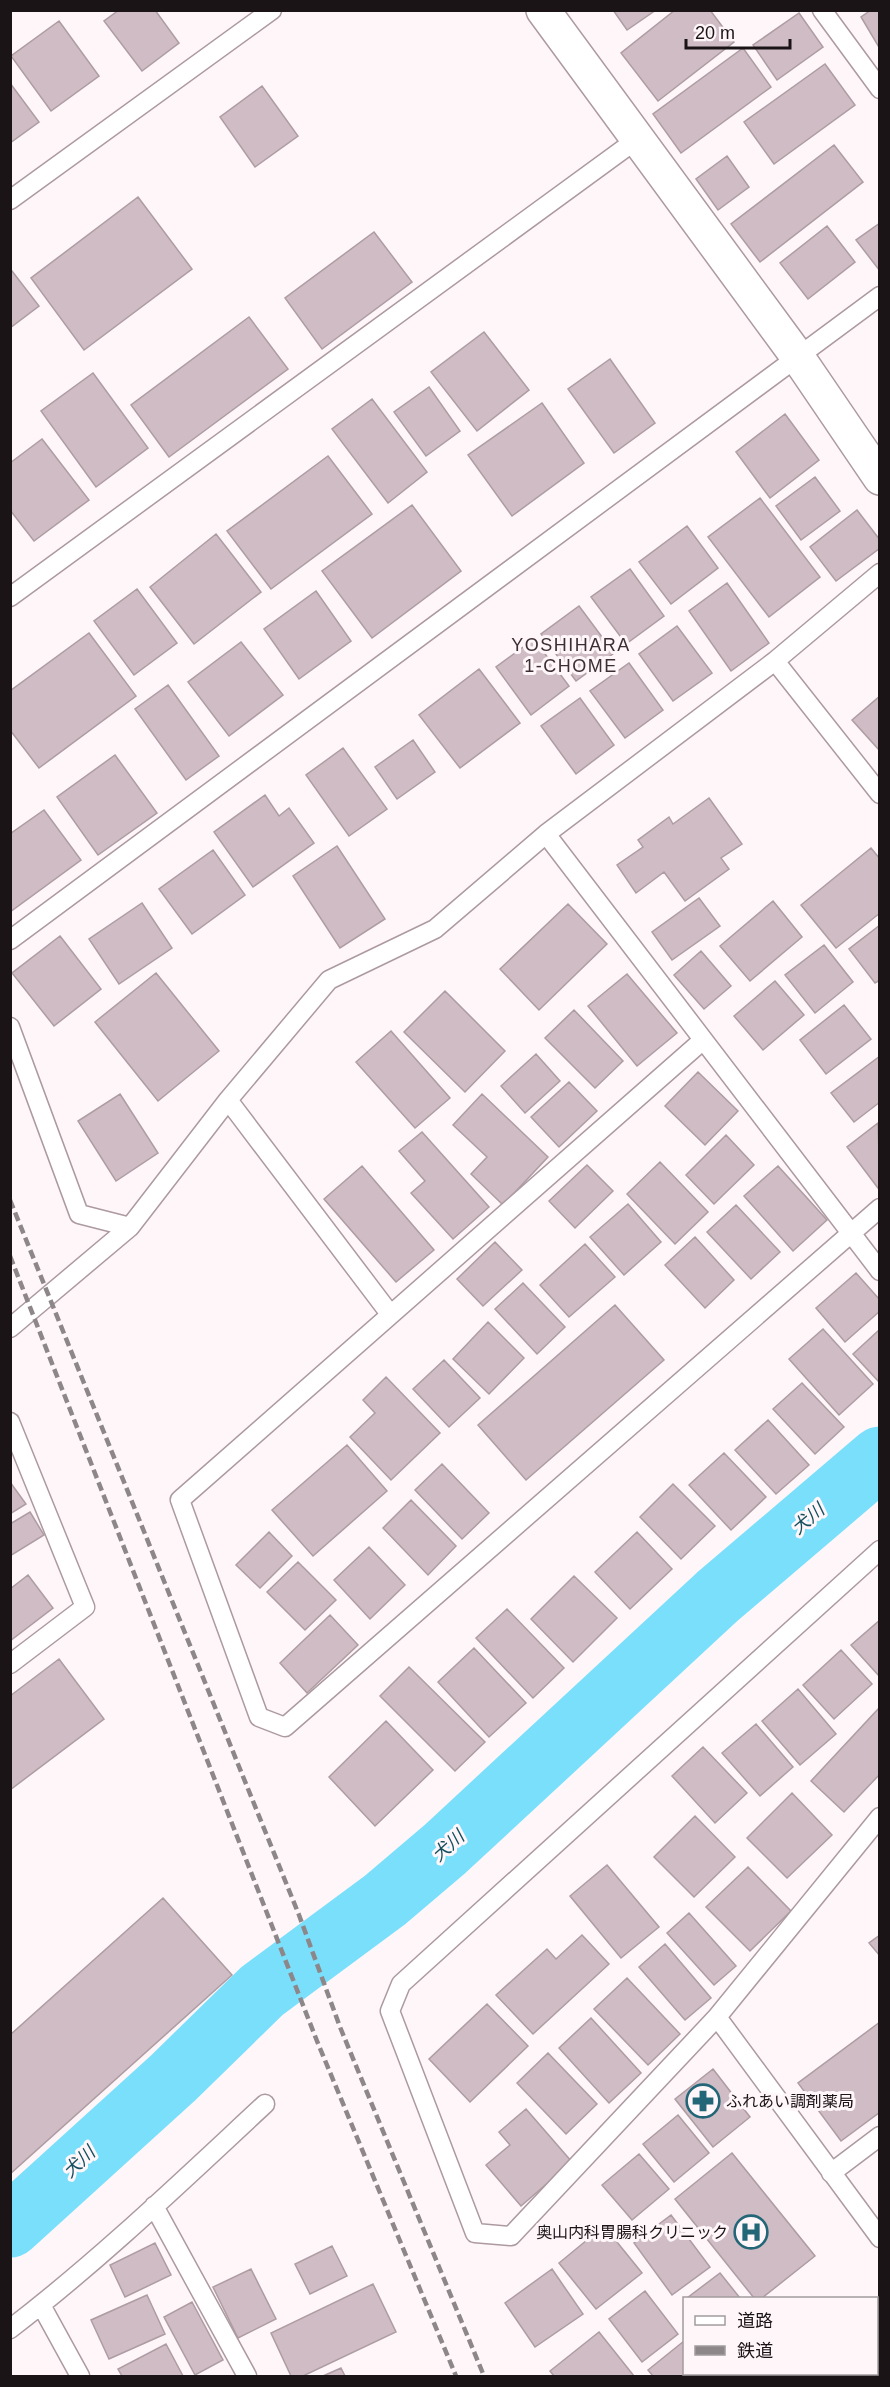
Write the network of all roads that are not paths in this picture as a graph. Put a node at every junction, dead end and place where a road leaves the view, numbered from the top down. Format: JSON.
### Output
{"nodes":[{"id":1,"x":272,"y":10,"type":"edge"},
{"id":2,"x":543,"y":10,"type":"edge"},
{"id":3,"x":822,"y":10,"type":"edge"},
{"id":4,"x":879,"y":89,"type":"edge"},
{"id":5,"x":636,"y":140,"type":"junction"},
{"id":6,"x":10,"y":200,"type":"edge"},
{"id":7,"x":879,"y":296,"type":"edge"},
{"id":8,"x":797,"y":356,"type":"junction"},
{"id":9,"x":879,"y":478,"type":"edge"},
{"id":10,"x":879,"y":573,"type":"edge"},
{"id":11,"x":10,"y":597,"type":"edge"},
{"id":12,"x":775,"y":661,"type":"junction"},
{"id":13,"x":879,"y":794,"type":"edge"},
{"id":14,"x":546,"y":834,"type":"junction"},
{"id":15,"x":10,"y":940,"type":"edge"},
{"id":16,"x":10,"y":1027,"type":"edge"},
{"id":17,"x":702,"y":1041,"type":"junction"},
{"id":18,"x":228,"y":1100,"type":"junction"},
{"id":19,"x":879,"y":1208,"type":"edge"},
{"id":20,"x":130,"y":1227,"type":"junction"},
{"id":21,"x":851,"y":1232,"type":"junction"},
{"id":22,"x":879,"y":1271,"type":"edge"},
{"id":23,"x":390,"y":1314,"type":"junction"},
{"id":24,"x":10,"y":1328,"type":"edge"},
{"id":25,"x":10,"y":1422,"type":"edge"},
{"id":26,"x":879,"y":1550,"type":"edge"},
{"id":27,"x":10,"y":1664,"type":"edge"},
{"id":28,"x":879,"y":1817,"type":"edge"},
{"id":29,"x":717,"y":2017,"type":"junction"},
{"id":30,"x":265,"y":2104,"type":"dead end"},
{"id":31,"x":879,"y":2136,"type":"edge"},
{"id":32,"x":831,"y":2173,"type":"junction"},
{"id":33,"x":154,"y":2206,"type":"junction"},
{"id":34,"x":879,"y":2238,"type":"edge"},
{"id":35,"x":41,"y":2305,"type":"junction"},
{"id":36,"x":10,"y":2329,"type":"edge"},
{"id":37,"x":80,"y":2376,"type":"edge"},
{"id":38,"x":247,"y":2376,"type":"edge"}],
"edges":[{"from":1,"to":6,"type":"lane"},
{"from":2,"to":5,"type":"street"},
{"from":3,"to":4,"type":"lane"},
{"from":5,"to":8,"type":"street"},
{"from":5,"to":11,"type":"lane"},
{"from":7,"to":8,"type":"lane"},
{"from":8,"to":9,"type":"street"},
{"from":8,"to":15,"type":"lane"},
{"from":10,"to":12,"type":"lane"},
{"from":12,"to":13,"type":"lane"},
{"from":12,"to":14,"type":"lane"},
{"from":14,"to":17,"type":"lane"},
{"from":14,"to":18,"type":"lane"},
{"from":16,"to":20,"type":"lane"},
{"from":17,"to":21,"type":"lane"},
{"from":17,"to":23,"type":"lane"},
{"from":18,"to":20,"type":"lane"},
{"from":18,"to":23,"type":"lane"},
{"from":19,"to":21,"type":"lane"},
{"from":20,"to":24,"type":"lane"},
{"from":21,"to":22,"type":"lane"},
{"from":21,"to":23,"type":"lane"},
{"from":25,"to":27,"type":"lane"},
{"from":26,"to":29,"type":"lane"},
{"from":28,"to":29,"type":"lane"},
{"from":29,"to":32,"type":"lane"},
{"from":30,"to":33,"type":"lane"},
{"from":31,"to":32,"type":"lane"},
{"from":32,"to":34,"type":"lane"},
{"from":33,"to":35,"type":"lane"},
{"from":33,"to":38,"type":"lane"},
{"from":35,"to":36,"type":"lane"},
{"from":35,"to":37,"type":"lane"}]}
